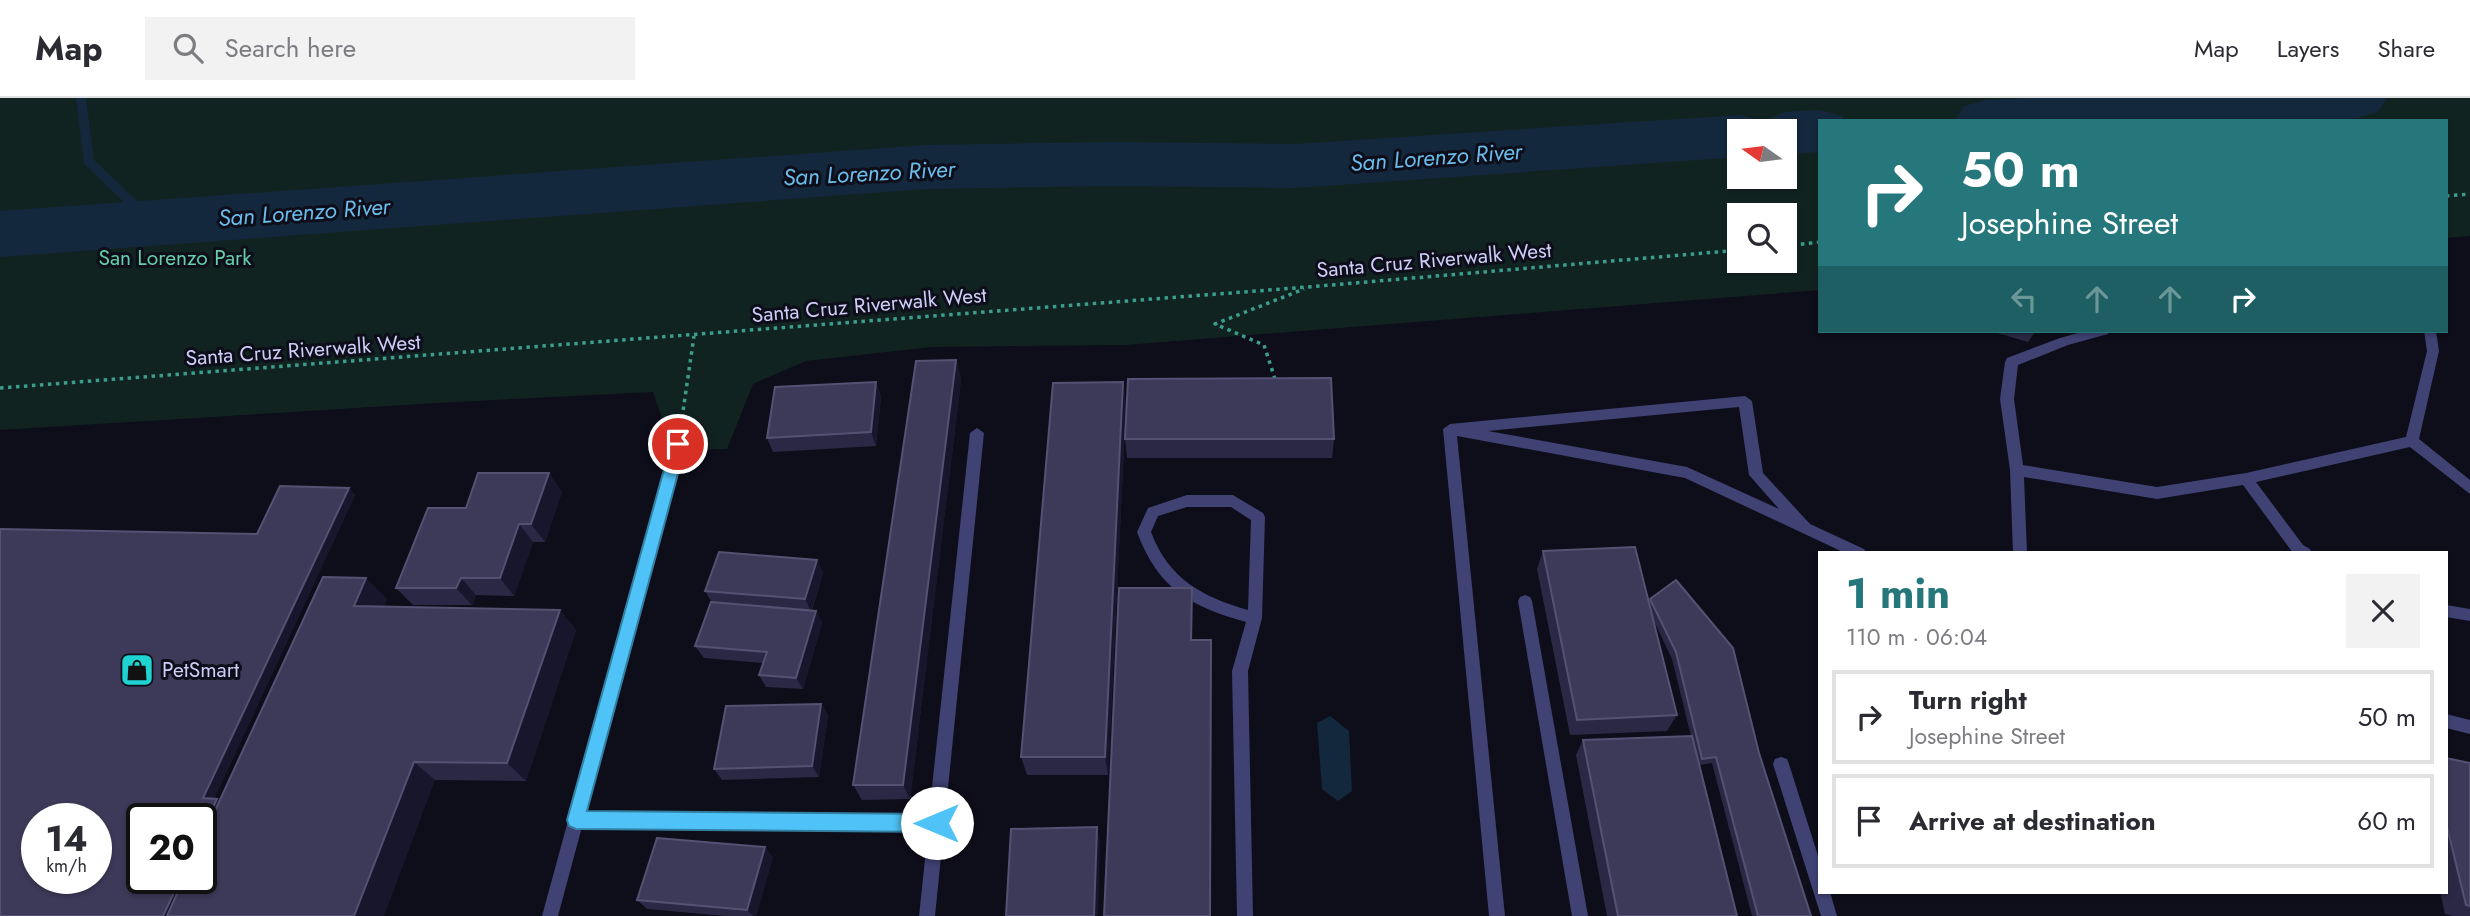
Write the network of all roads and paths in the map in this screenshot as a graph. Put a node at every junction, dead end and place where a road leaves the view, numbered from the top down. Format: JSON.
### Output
{"nodes":[{"id":1,"x":2470,"y":194,"type":"edge"},
{"id":2,"x":2448,"y":196,"type":"edge"},
{"id":3,"x":1818,"y":243,"type":"edge"},
{"id":4,"x":1797,"y":245,"type":"edge"},
{"id":5,"x":1727,"y":251,"type":"edge"},
{"id":6,"x":1308,"y":287,"type":"junction"},
{"id":7,"x":2095,"y":333,"type":"edge"},
{"id":8,"x":2430,"y":333,"type":"edge"},
{"id":9,"x":694,"y":335,"type":"junction"},
{"id":10,"x":1275,"y":379,"type":"edge"},
{"id":11,"x":0,"y":388,"type":"edge"},
{"id":12,"x":1450,"y":429,"type":"junction"},
{"id":13,"x":978,"y":433,"type":"dead end"},
{"id":14,"x":2412,"y":441,"type":"junction"},
{"id":15,"x":678,"y":444,"type":"joint"},
{"id":16,"x":2017,"y":470,"type":"junction"},
{"id":17,"x":2246,"y":479,"type":"junction"},
{"id":18,"x":2470,"y":488,"type":"edge"},
{"id":19,"x":1806,"y":529,"type":"junction"},
{"id":20,"x":1855,"y":551,"type":"edge"},
{"id":21,"x":2020,"y":551,"type":"edge"},
{"id":22,"x":2302,"y":551,"type":"edge"},
{"id":23,"x":1525,"y":601,"type":"dead end"},
{"id":24,"x":2448,"y":611,"type":"edge"},
{"id":25,"x":2470,"y":615,"type":"edge"},
{"id":26,"x":1255,"y":618,"type":"junction"},
{"id":27,"x":2448,"y":722,"type":"edge"},
{"id":28,"x":2470,"y":727,"type":"edge"},
{"id":29,"x":1780,"y":764,"type":"dead end"},
{"id":30,"x":576,"y":820,"type":"junction"},
{"id":31,"x":937,"y":823,"type":"junction"},
{"id":32,"x":1818,"y":881,"type":"edge"},
{"id":33,"x":1822,"y":894,"type":"edge"},
{"id":34,"x":550,"y":916,"type":"edge"},
{"id":35,"x":927,"y":916,"type":"edge"},
{"id":36,"x":1245,"y":916,"type":"edge"},
{"id":37,"x":1497,"y":916,"type":"edge"},
{"id":38,"x":1580,"y":916,"type":"edge"},
{"id":39,"x":1829,"y":916,"type":"edge"}],
"edges":[{"from":1,"to":2,"type":"path"},
{"from":3,"to":4,"type":"path"},
{"from":5,"to":6,"type":"path","name":"Santa Cruz Riverwalk West"},
{"from":6,"to":9,"type":"path","name":"Santa Cruz Riverwalk West"},
{"from":6,"to":10,"type":"path"},
{"from":7,"to":16,"type":"street"},
{"from":8,"to":14,"type":"street"},
{"from":9,"to":11,"type":"path","name":"Santa Cruz Riverwalk West"},
{"from":9,"to":15,"type":"path"},
{"from":12,"to":19,"type":"street"},
{"from":12,"to":19,"type":"street"},
{"from":12,"to":37,"type":"street"},
{"from":13,"to":31,"type":"street"},
{"from":14,"to":17,"type":"street"},
{"from":14,"to":18,"type":"street"},
{"from":15,"to":30,"type":"street"},
{"from":16,"to":17,"type":"street"},
{"from":16,"to":21,"type":"street"},
{"from":17,"to":22,"type":"street"},
{"from":19,"to":20,"type":"street"},
{"from":23,"to":38,"type":"street"},
{"from":24,"to":25,"type":"street"},
{"from":26,"to":26,"type":"street"},
{"from":26,"to":36,"type":"street"},
{"from":27,"to":28,"type":"street"},
{"from":29,"to":32,"type":"street"},
{"from":30,"to":31,"type":"street"},
{"from":30,"to":34,"type":"street"},
{"from":31,"to":35,"type":"street"},
{"from":33,"to":39,"type":"street"}]}
